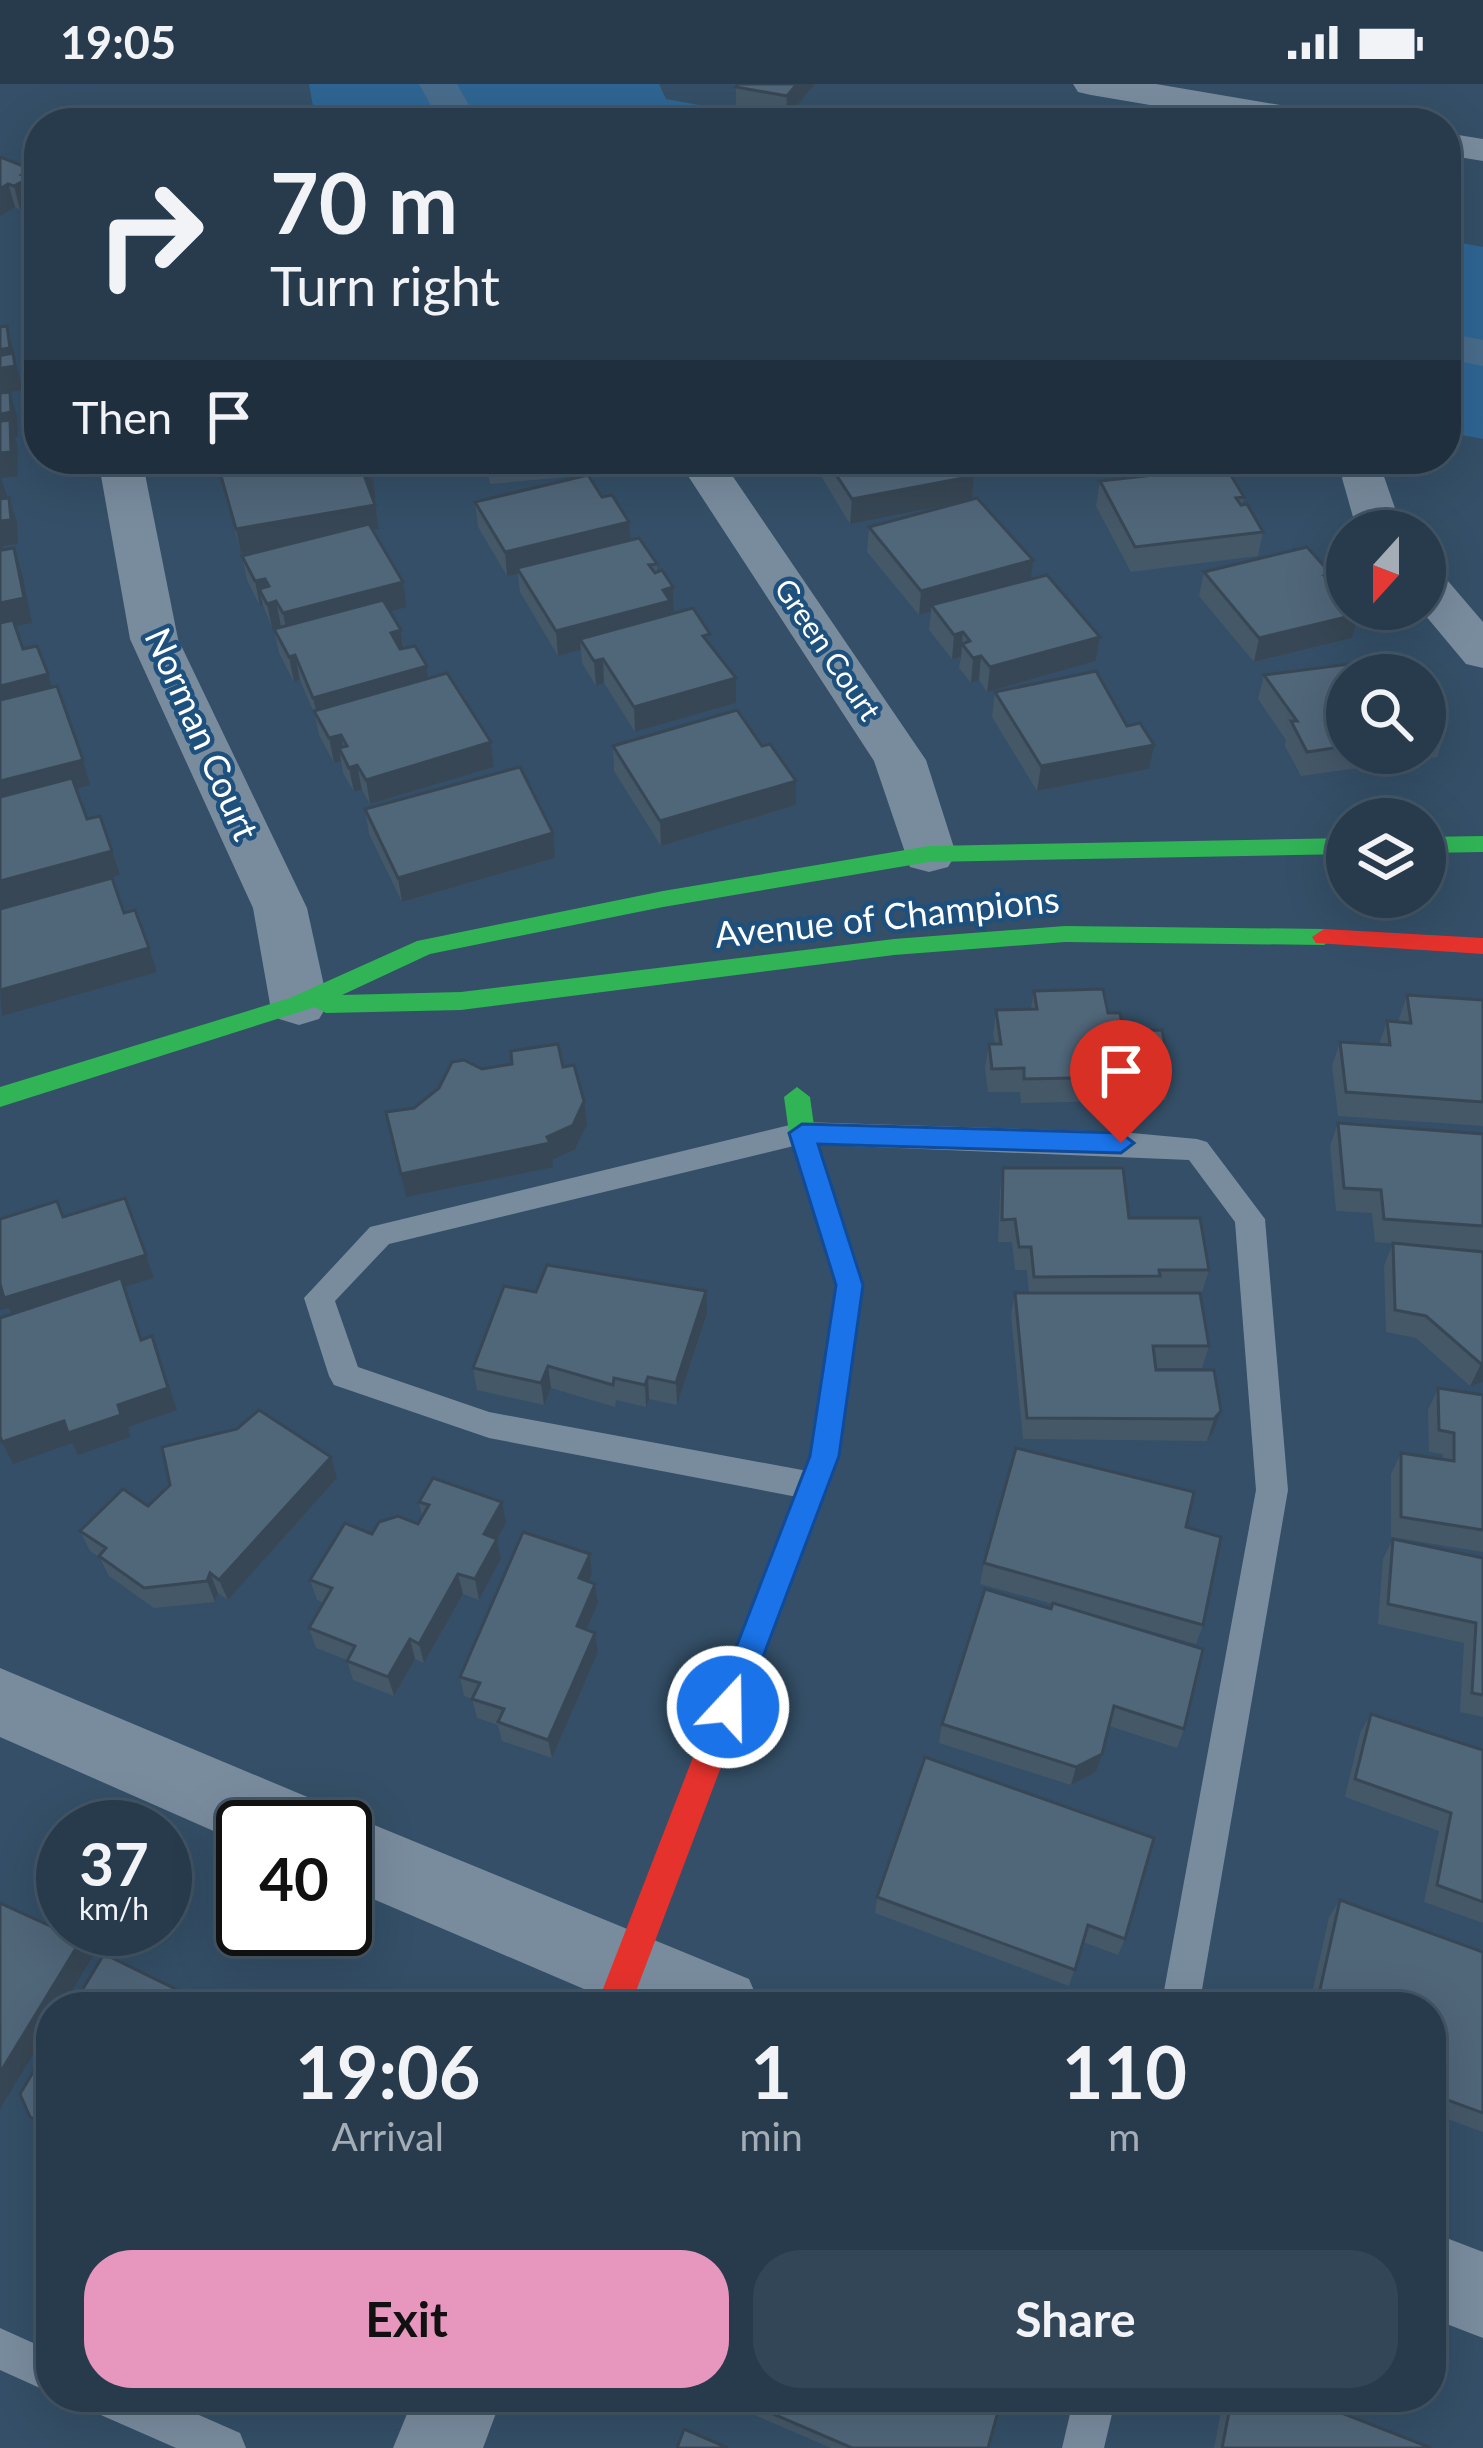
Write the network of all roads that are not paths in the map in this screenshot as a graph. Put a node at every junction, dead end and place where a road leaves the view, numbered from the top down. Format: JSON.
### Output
{"nodes":[{"id":1,"x":1091,"y":84,"type":"edge"},
{"id":2,"x":1233,"y":108,"type":"edge"},
{"id":3,"x":123,"y":474,"type":"edge"},
{"id":4,"x":709,"y":474,"type":"edge"},
{"id":5,"x":1365,"y":478,"type":"dead end"},
{"id":6,"x":1373,"y":510,"type":"edge"},
{"id":7,"x":1446,"y":609,"type":"edge"},
{"id":8,"x":1483,"y":653,"type":"edge"},
{"id":9,"x":1446,"y":844,"type":"edge"},
{"id":10,"x":1483,"y":844,"type":"edge"},
{"id":11,"x":1326,"y":846,"type":"edge"},
{"id":12,"x":929,"y":854,"type":"junction"},
{"id":13,"x":1483,"y":946,"type":"edge"},
{"id":14,"x":299,"y":1004,"type":"junction"},
{"id":15,"x":0,"y":1097,"type":"edge"},
{"id":16,"x":796,"y":1097,"type":"dead end"},
{"id":17,"x":802,"y":1133,"type":"junction"},
{"id":18,"x":813,"y":1486,"type":"junction"},
{"id":19,"x":0,"y":1702,"type":"edge"},
{"id":20,"x":227,"y":1800,"type":"edge"},
{"id":21,"x":372,"y":1864,"type":"edge"},
{"id":22,"x":620,"y":1989,"type":"edge"},
{"id":23,"x":1183,"y":1992,"type":"edge"},
{"id":24,"x":1446,"y":2281,"type":"edge"},
{"id":25,"x":1483,"y":2295,"type":"edge"},
{"id":26,"x":0,"y":2349,"type":"edge"},
{"id":27,"x":36,"y":2365,"type":"edge"},
{"id":28,"x":143,"y":2412,"type":"edge"},
{"id":29,"x":452,"y":2412,"type":"edge"},
{"id":30,"x":1091,"y":2412,"type":"edge"},
{"id":31,"x":225,"y":2448,"type":"edge"},
{"id":32,"x":438,"y":2448,"type":"edge"},
{"id":33,"x":1082,"y":2448,"type":"edge"}],
"edges":[{"from":1,"to":2,"type":"street"},
{"from":3,"to":14,"type":"street","name":"Norman Court"},
{"from":4,"to":12,"type":"street","name":"Green Court"},
{"from":5,"to":6,"type":"street"},
{"from":7,"to":8,"type":"street"},
{"from":9,"to":10,"type":"street"},
{"from":11,"to":12,"type":"street","name":"Avenue of Champions"},
{"from":12,"to":14,"type":"street","name":"Avenue of Champions"},
{"from":13,"to":14,"type":"street","name":"Avenue of Champions"},
{"from":14,"to":15,"type":"street","name":"Avenue of Champions"},
{"from":16,"to":17,"type":"street"},
{"from":17,"to":18,"type":"street"},
{"from":17,"to":18,"type":"lane"},
{"from":17,"to":23,"type":"lane"},
{"from":18,"to":22,"type":"street"},
{"from":19,"to":20,"type":"street"},
{"from":21,"to":22,"type":"street"},
{"from":24,"to":25,"type":"street"},
{"from":26,"to":27,"type":"lane"},
{"from":28,"to":31,"type":"lane"},
{"from":29,"to":32,"type":"street"},
{"from":30,"to":33,"type":"lane"}]}
